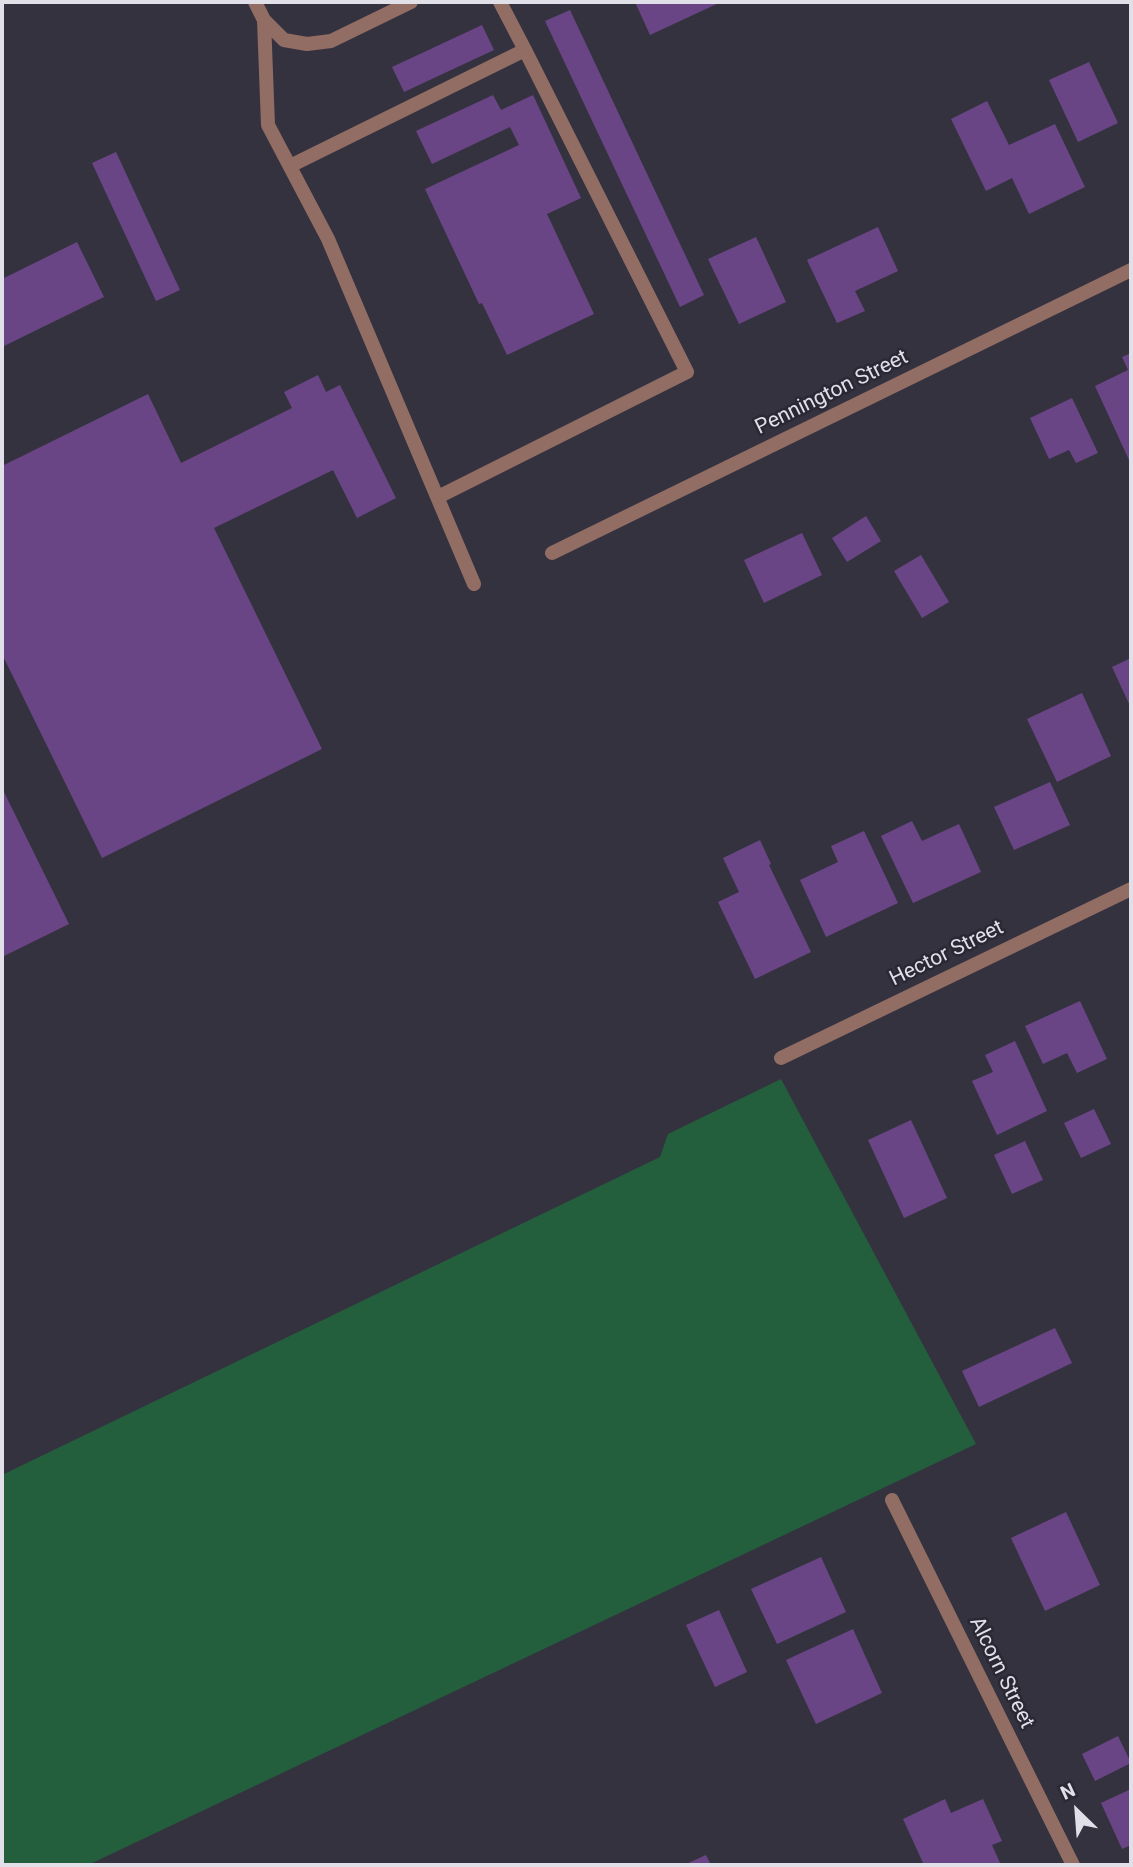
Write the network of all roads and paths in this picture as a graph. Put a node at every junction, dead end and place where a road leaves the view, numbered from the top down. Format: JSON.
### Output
{"nodes":[{"id":1,"x":255,"y":2,"type":"edge"},
{"id":2,"x":411,"y":2,"type":"edge"},
{"id":3,"x":500,"y":2,"type":"edge"},
{"id":4,"x":264,"y":20,"type":"junction"},
{"id":5,"x":525,"y":50,"type":"junction"},
{"id":6,"x":290,"y":166,"type":"junction"},
{"id":7,"x":1131,"y":270,"type":"edge"},
{"id":8,"x":438,"y":497,"type":"junction"},
{"id":9,"x":552,"y":553,"type":"dead end"},
{"id":10,"x":474,"y":583,"type":"dead end"},
{"id":11,"x":1131,"y":889,"type":"edge"},
{"id":12,"x":781,"y":1058,"type":"dead end"},
{"id":13,"x":892,"y":1500,"type":"dead end"},
{"id":14,"x":1073,"y":1865,"type":"edge"}],
"edges":[{"from":1,"to":4,"type":"street"},
{"from":2,"to":4,"type":"street"},
{"from":3,"to":5,"type":"street"},
{"from":4,"to":6,"type":"street"},
{"from":5,"to":6,"type":"street"},
{"from":5,"to":8,"type":"street"},
{"from":6,"to":8,"type":"street"},
{"from":7,"to":9,"type":"street","name":"Pennington Street"},
{"from":8,"to":10,"type":"street"},
{"from":11,"to":12,"type":"street","name":"Hector Street"},
{"from":13,"to":14,"type":"street","name":"Alcorn Street"}]}
